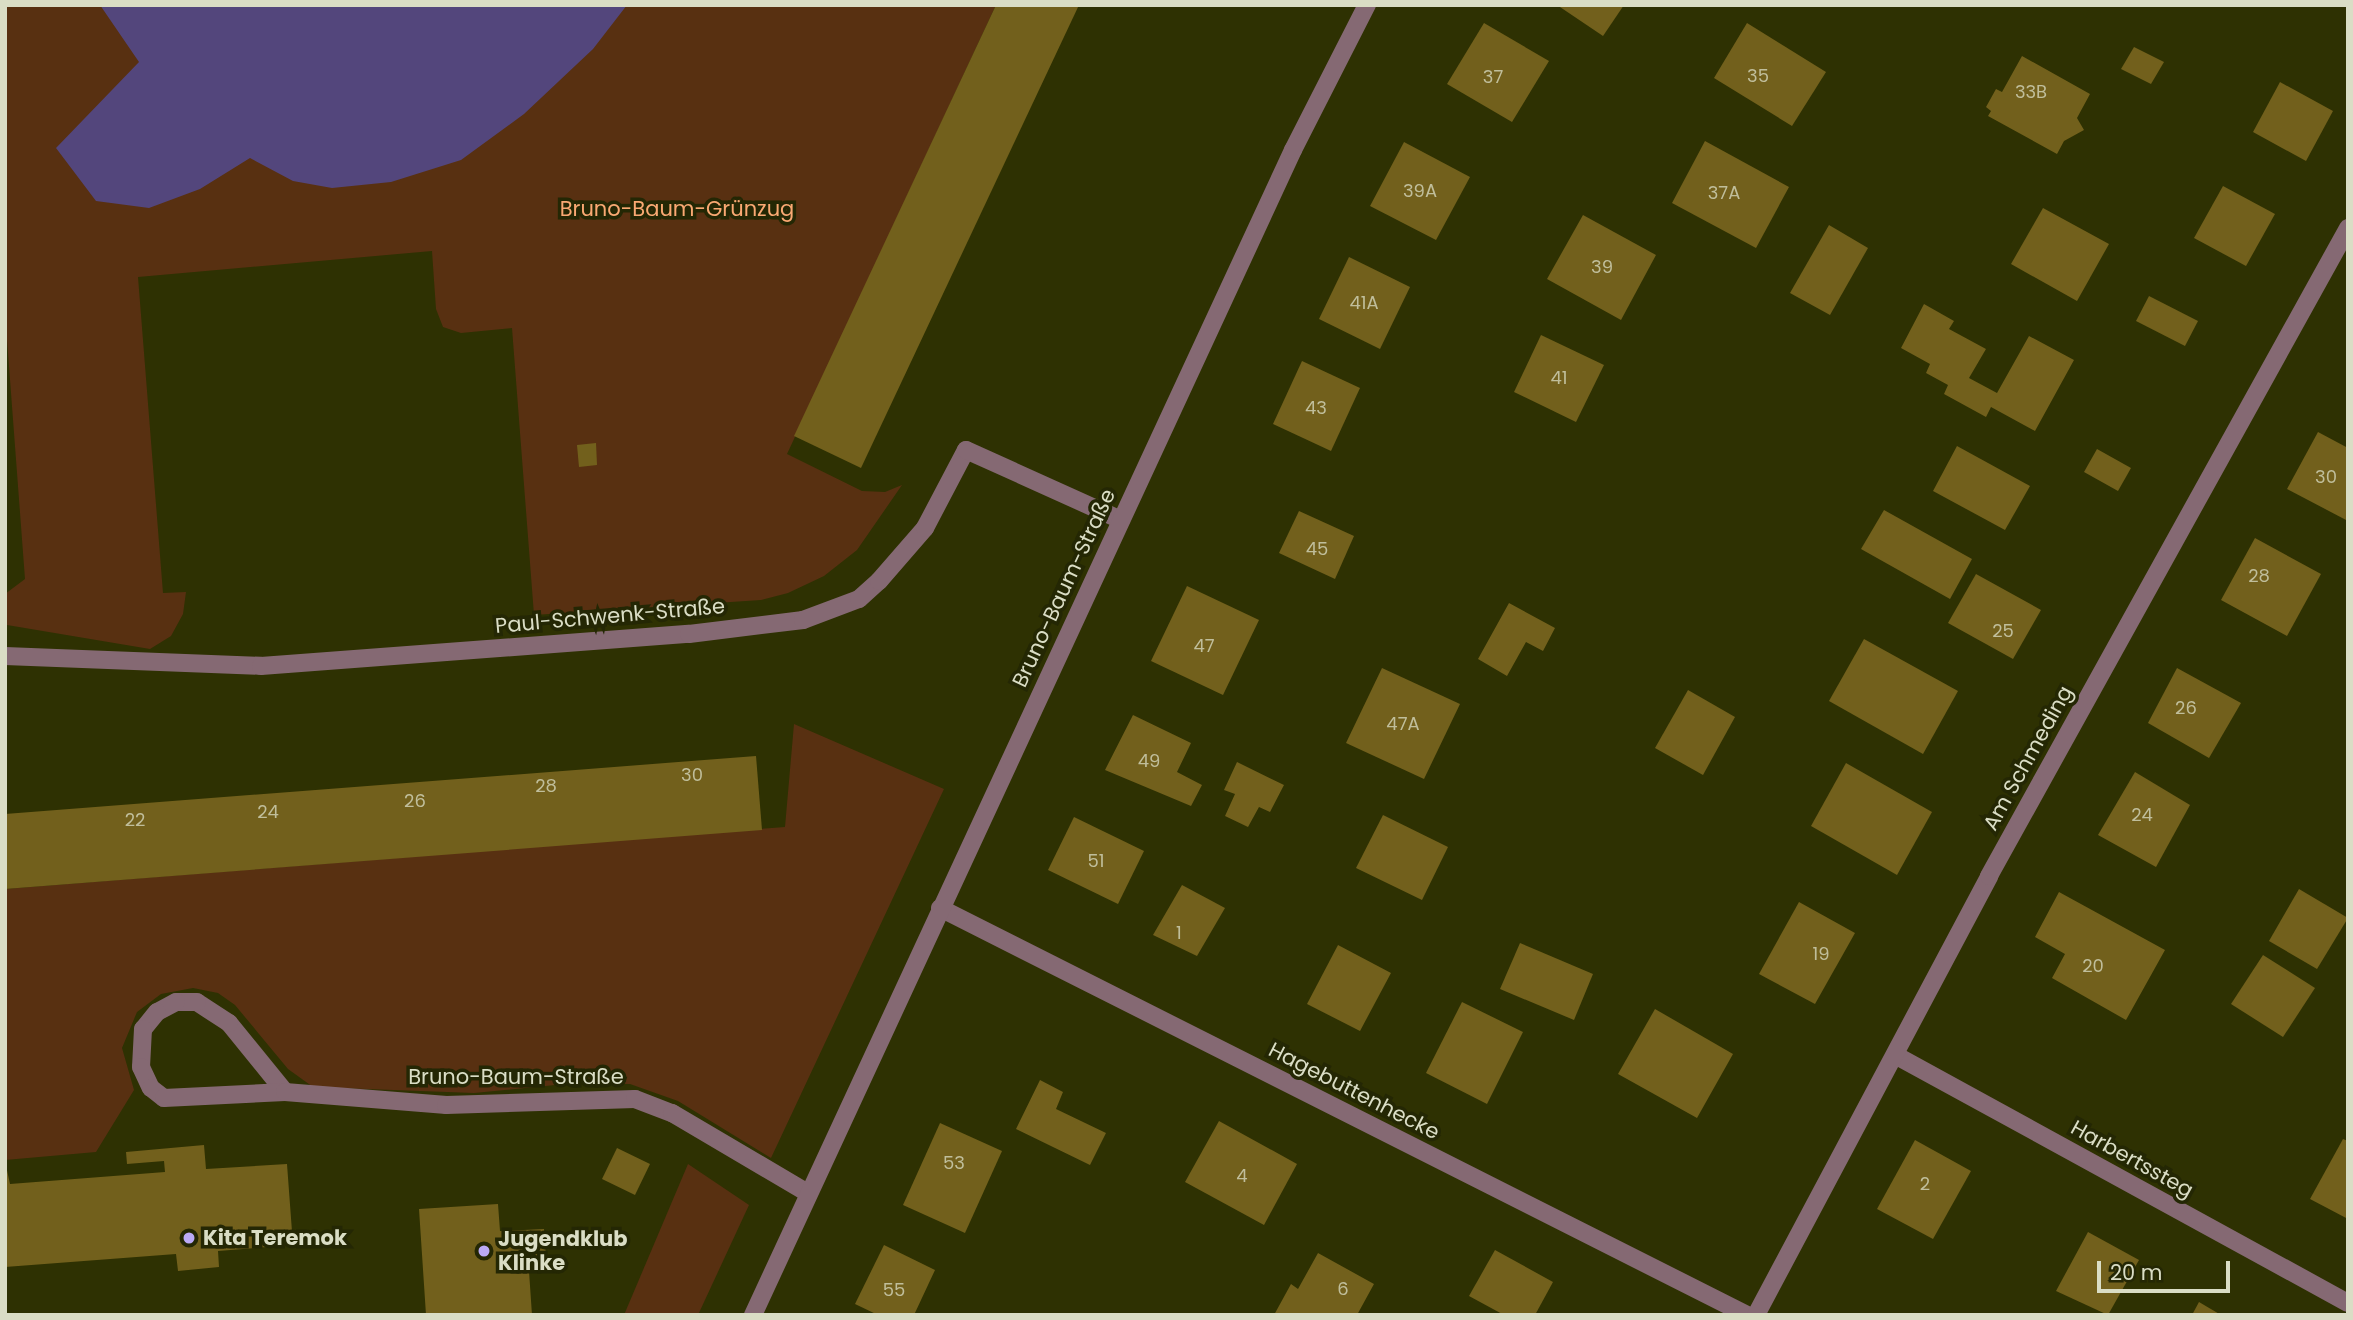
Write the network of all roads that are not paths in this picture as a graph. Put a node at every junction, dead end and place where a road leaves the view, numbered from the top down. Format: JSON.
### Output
{"nodes":[{"id":1,"x":1367,"y":5,"type":"edge"},
{"id":2,"x":2348,"y":228,"type":"edge"},
{"id":3,"x":1121,"y":520,"type":"junction"},
{"id":4,"x":5,"y":656,"type":"edge"},
{"id":5,"x":940,"y":908,"type":"junction"},
{"id":6,"x":1895,"y":1055,"type":"junction"},
{"id":7,"x":285,"y":1092,"type":"junction"},
{"id":8,"x":808,"y":1193,"type":"junction"},
{"id":9,"x":2348,"y":1303,"type":"edge"},
{"id":10,"x":753,"y":1315,"type":"edge"},
{"id":11,"x":1747,"y":1315,"type":"edge"},
{"id":12,"x":1756,"y":1315,"type":"edge"}],
"edges":[{"from":1,"to":3,"type":"street","name":"Bruno-Baum-Straße"},
{"from":2,"to":6,"type":"street","name":"Am Schmeding"},
{"from":3,"to":4,"type":"street","name":"Paul-Schwenk-Straße"},
{"from":3,"to":5,"type":"street","name":"Bruno-Baum-Straße"},
{"from":5,"to":8,"type":"street","name":"Bruno-Baum-Straße"},
{"from":5,"to":11,"type":"street","name":"Hagebuttenhecke"},
{"from":6,"to":9,"type":"street","name":"Harbertssteg"},
{"from":6,"to":12,"type":"street","name":"Am Schmeding"},
{"from":7,"to":7,"type":"street","name":"Bruno-Baum-Straße"},
{"from":7,"to":8,"type":"street","name":"Bruno-Baum-Straße"},
{"from":8,"to":10,"type":"street","name":"Bruno-Baum-Straße"}]}
